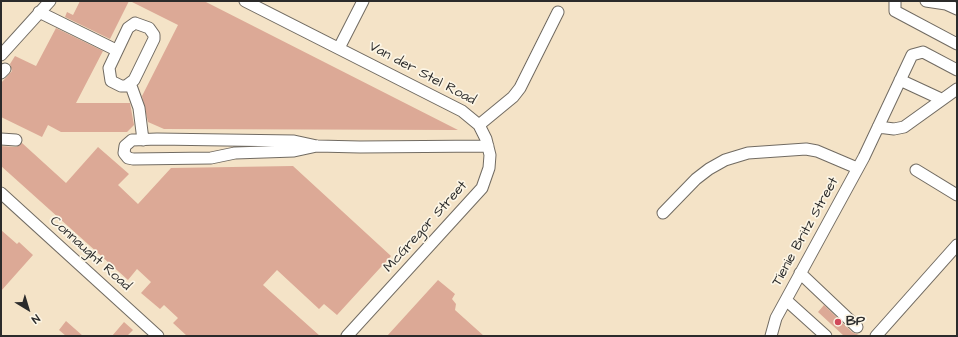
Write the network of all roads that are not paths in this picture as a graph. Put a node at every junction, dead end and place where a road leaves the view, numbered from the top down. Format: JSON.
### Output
{"nodes":[{"id":1,"x":50,"y":1,"type":"edge"},
{"id":2,"x":245,"y":1,"type":"edge"},
{"id":3,"x":363,"y":1,"type":"edge"},
{"id":4,"x":896,"y":1,"type":"edge"},
{"id":5,"x":926,"y":1,"type":"edge"},
{"id":6,"x":947,"y":2,"type":"edge"},
{"id":7,"x":957,"y":9,"type":"edge"},
{"id":8,"x":39,"y":12,"type":"junction"},
{"id":9,"x":558,"y":12,"type":"dead end"},
{"id":10,"x":957,"y":44,"type":"edge"},
{"id":11,"x":339,"y":48,"type":"junction"},
{"id":12,"x":116,"y":50,"type":"junction"},
{"id":13,"x":1,"y":55,"type":"edge"},
{"id":14,"x":957,"y":70,"type":"edge"},
{"id":15,"x":900,"y":80,"type":"junction"},
{"id":16,"x":130,"y":83,"type":"junction"},
{"id":17,"x":957,"y":89,"type":"edge"},
{"id":18,"x":941,"y":99,"type":"junction"},
{"id":19,"x":479,"y":125,"type":"junction"},
{"id":20,"x":878,"y":127,"type":"junction"},
{"id":21,"x":1,"y":138,"type":"edge"},
{"id":22,"x":16,"y":140,"type":"dead end"},
{"id":23,"x":143,"y":140,"type":"junction"},
{"id":24,"x":317,"y":146,"type":"junction"},
{"id":25,"x":488,"y":146,"type":"junction"},
{"id":26,"x":858,"y":168,"type":"junction"},
{"id":27,"x":916,"y":170,"type":"dead end"},
{"id":28,"x":1,"y":194,"type":"edge"},
{"id":29,"x":957,"y":195,"type":"edge"},
{"id":30,"x":663,"y":213,"type":"dead end"},
{"id":31,"x":957,"y":245,"type":"edge"},
{"id":32,"x":800,"y":274,"type":"junction"},
{"id":33,"x":786,"y":300,"type":"junction"},
{"id":34,"x":857,"y":327,"type":"dead end"},
{"id":35,"x":158,"y":336,"type":"edge"},
{"id":36,"x":348,"y":336,"type":"edge"},
{"id":37,"x":771,"y":336,"type":"edge"},
{"id":38,"x":826,"y":336,"type":"edge"},
{"id":39,"x":876,"y":336,"type":"edge"}],
"edges":[{"from":1,"to":8,"type":"street"},
{"from":2,"to":11,"type":"street","name":"Van der Stel Road"},
{"from":3,"to":11,"type":"street"},
{"from":4,"to":10,"type":"street"},
{"from":5,"to":6,"type":"street"},
{"from":6,"to":7,"type":"street"},
{"from":8,"to":12,"type":"street"},
{"from":8,"to":13,"type":"street"},
{"from":9,"to":19,"type":"street","name":"Van der Stel Road"},
{"from":11,"to":19,"type":"street","name":"Van der Stel Road"},
{"from":12,"to":16,"type":"street"},
{"from":12,"to":16,"type":"street"},
{"from":14,"to":15,"type":"street","name":"Tienie Britz Street"},
{"from":15,"to":18,"type":"street"},
{"from":15,"to":20,"type":"street","name":"Tienie Britz Street"},
{"from":16,"to":23,"type":"street"},
{"from":17,"to":18,"type":"street"},
{"from":18,"to":20,"type":"street"},
{"from":19,"to":25,"type":"street","name":"McGregor Street"},
{"from":20,"to":26,"type":"street","name":"Tienie Britz Street"},
{"from":21,"to":22,"type":"street"},
{"from":23,"to":24,"type":"street"},
{"from":23,"to":24,"type":"street"},
{"from":24,"to":25,"type":"street"},
{"from":25,"to":36,"type":"street","name":"McGregor Street"},
{"from":26,"to":30,"type":"street"},
{"from":26,"to":32,"type":"street","name":"Tienie Britz Street"},
{"from":27,"to":29,"type":"street"},
{"from":28,"to":35,"type":"street","name":"Connaught Road"},
{"from":31,"to":39,"type":"street"},
{"from":32,"to":33,"type":"street","name":"Tienie Britz Street"},
{"from":32,"to":34,"type":"street"},
{"from":33,"to":37,"type":"street","name":"Tienie Britz Street"},
{"from":33,"to":38,"type":"street"}]}
